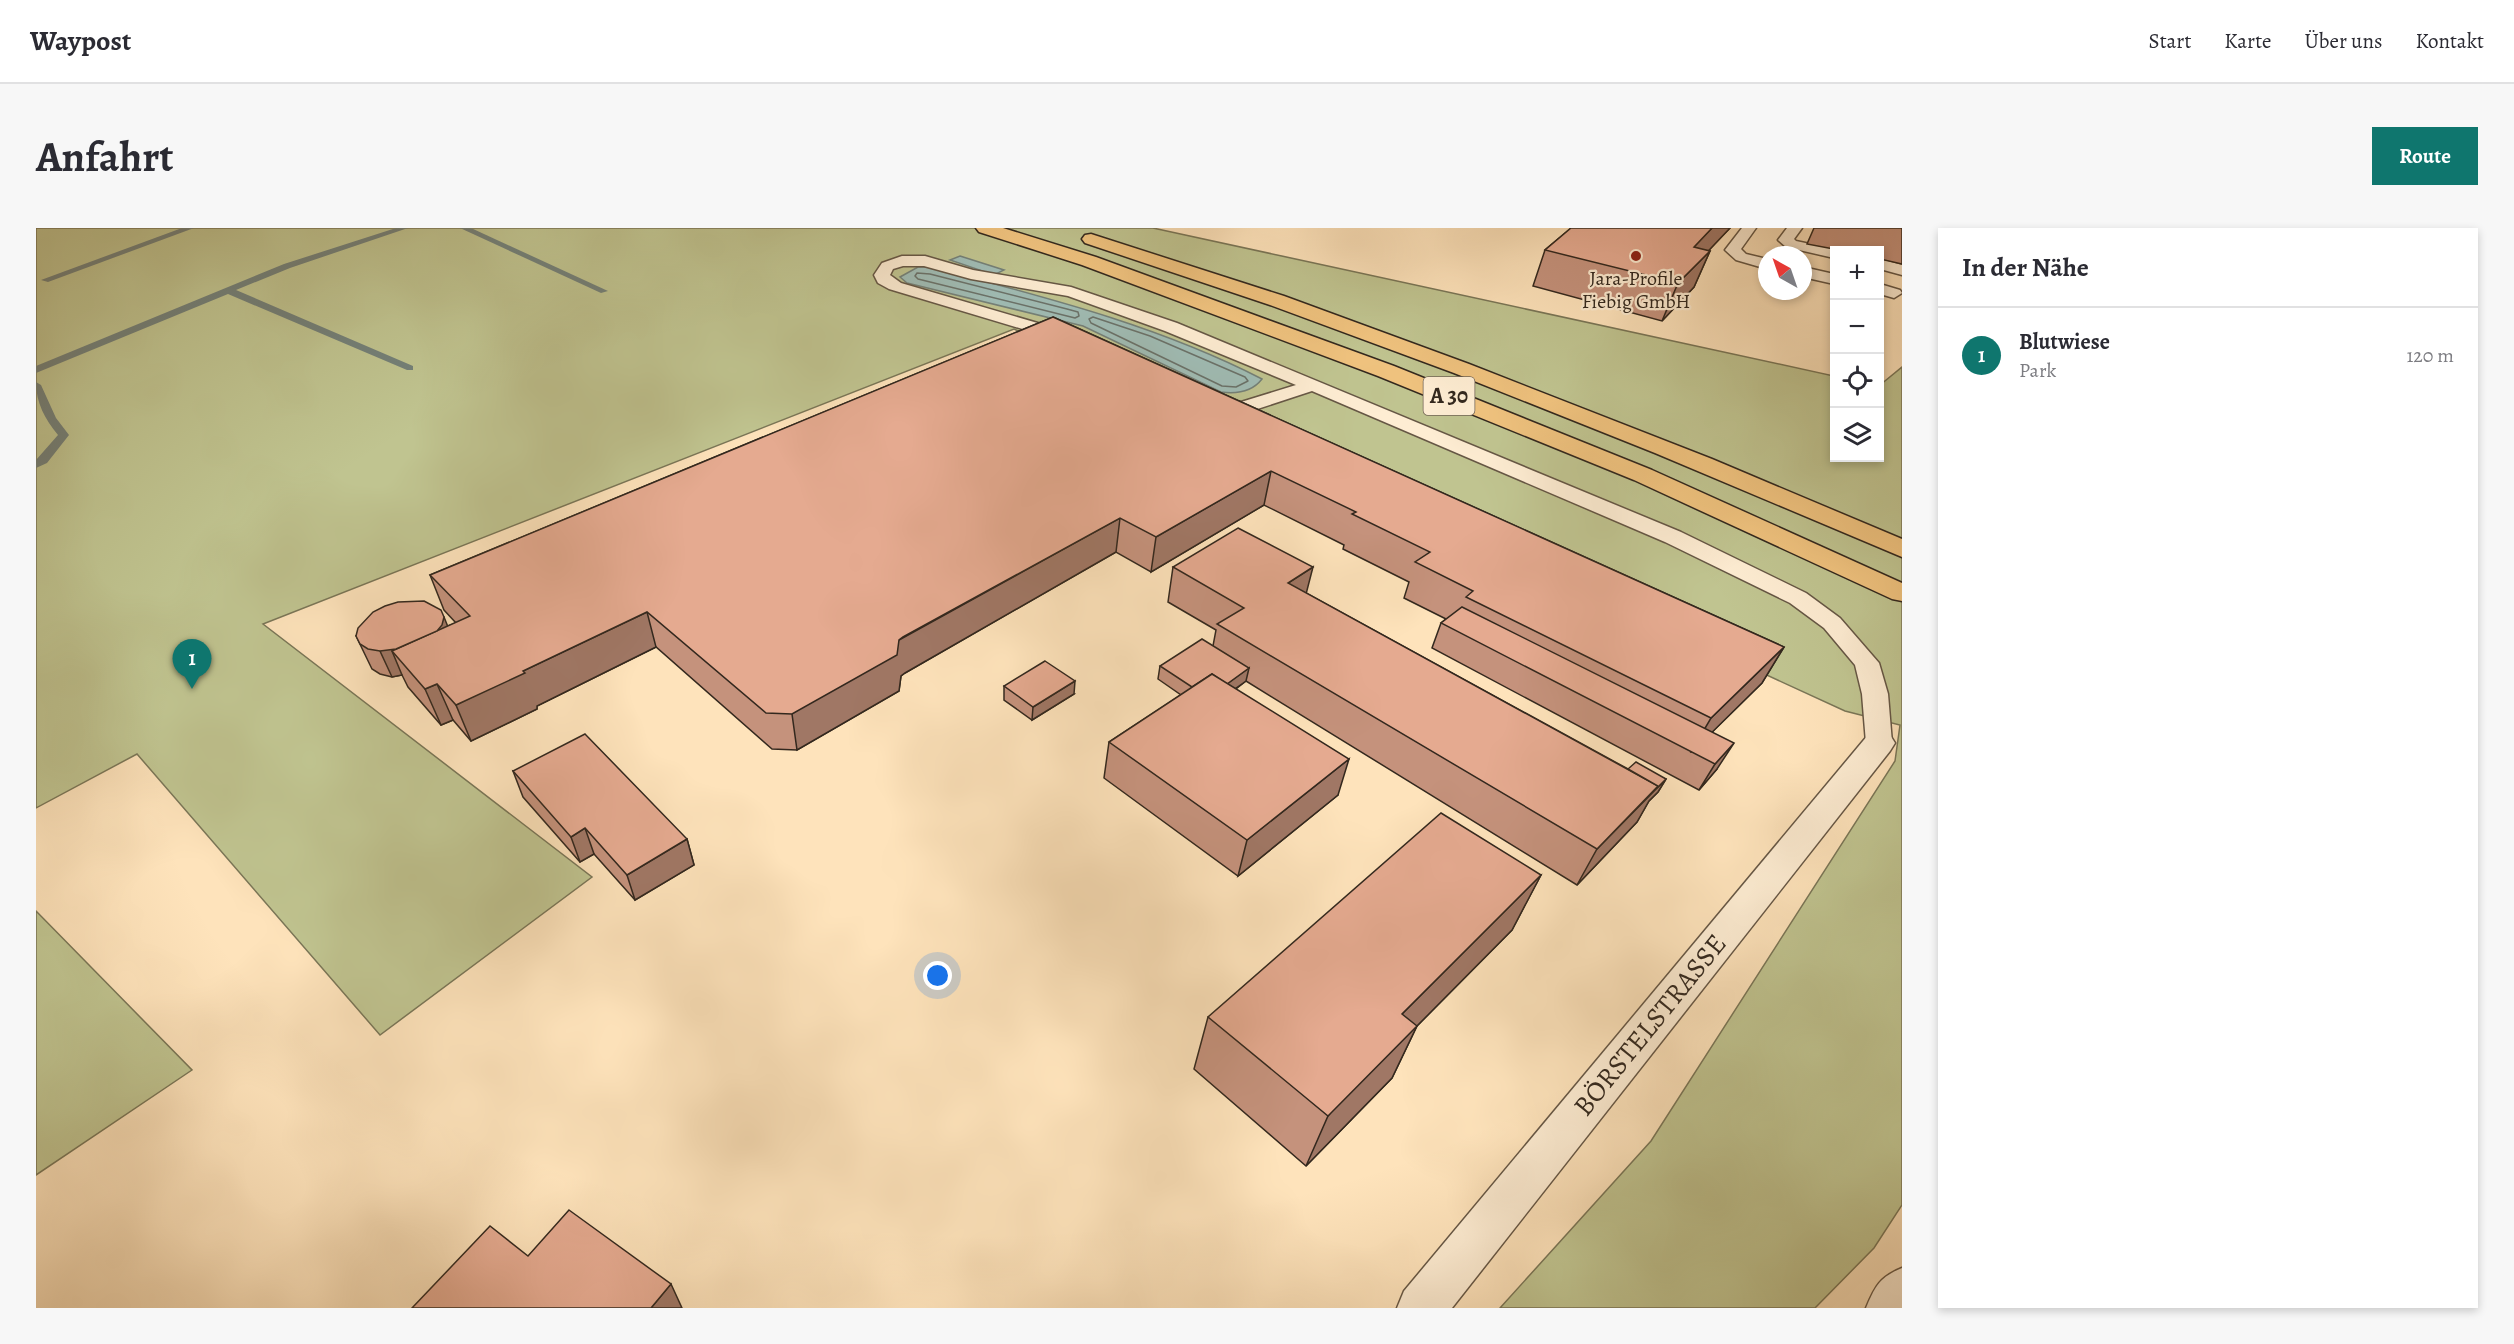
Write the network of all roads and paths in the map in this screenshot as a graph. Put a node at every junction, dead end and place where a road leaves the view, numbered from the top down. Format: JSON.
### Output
{"nodes":[{"id":1,"x":985,"y":228,"type":"edge"},
{"id":2,"x":1749,"y":228,"type":"edge"},
{"id":3,"x":1795,"y":228,"type":"edge"},
{"id":4,"x":1075,"y":234,"type":"dead end"},
{"id":5,"x":1830,"y":253,"type":"edge"},
{"id":6,"x":1758,"y":262,"type":"edge"},
{"id":7,"x":1884,"y":265,"type":"edge"},
{"id":8,"x":1902,"y":270,"type":"edge"},
{"id":9,"x":1812,"y":274,"type":"edge"},
{"id":10,"x":1830,"y":278,"type":"edge"},
{"id":11,"x":1078,"y":342,"type":"edge"},
{"id":12,"x":1314,"y":386,"type":"junction"},
{"id":13,"x":1197,"y":398,"type":"edge"},
{"id":14,"x":1902,"y":549,"type":"edge"},
{"id":15,"x":1902,"y":592,"type":"edge"},
{"id":16,"x":1879,"y":743,"type":"joint"},
{"id":17,"x":1902,"y":1292,"type":"edge"},
{"id":18,"x":1421,"y":1308,"type":"edge"},
{"id":19,"x":1890,"y":1308,"type":"edge"}],
"edges":[{"from":1,"to":15,"type":"highway","number":"A 30"},
{"from":2,"to":6,"type":"lane"},
{"from":3,"to":5,"type":"lane"},
{"from":4,"to":14,"type":"highway","number":"A 30"},
{"from":7,"to":8,"type":"lane"},
{"from":9,"to":10,"type":"lane"},
{"from":11,"to":12,"type":"lane"},
{"from":12,"to":13,"type":"lane"},
{"from":12,"to":16,"type":"lane"},
{"from":16,"to":18,"type":"street","name":"BÖRSTELSTRASSE"},
{"from":17,"to":19,"type":"street"}]}
